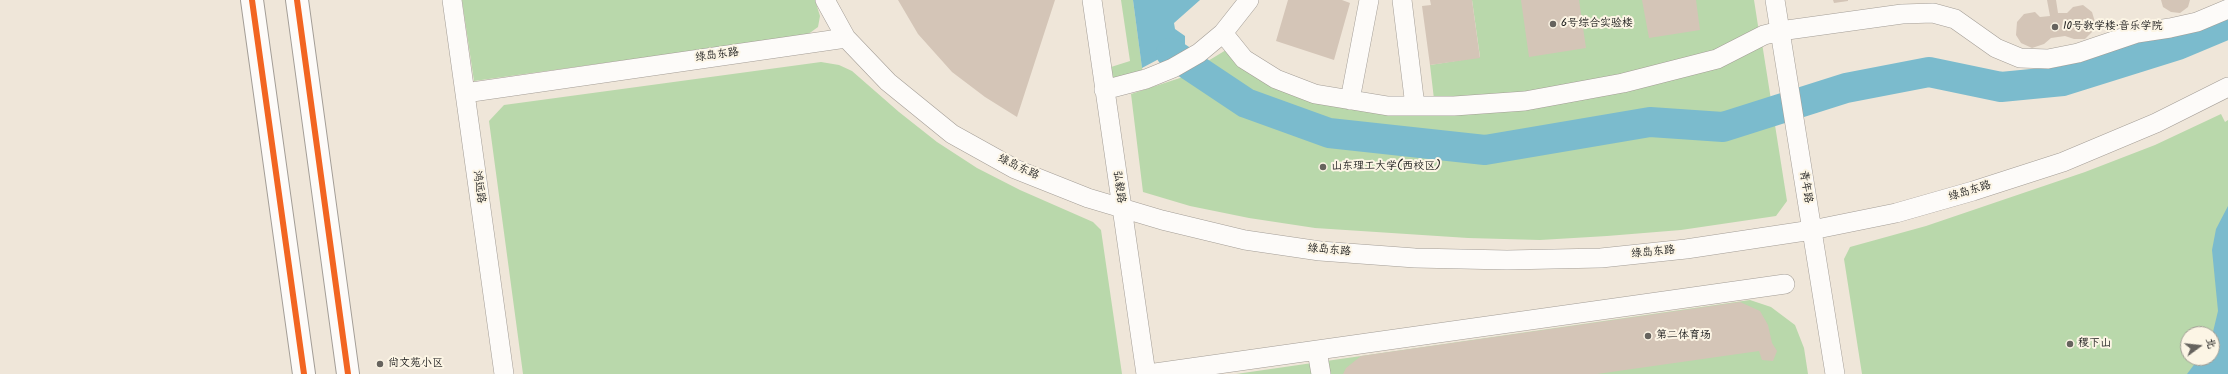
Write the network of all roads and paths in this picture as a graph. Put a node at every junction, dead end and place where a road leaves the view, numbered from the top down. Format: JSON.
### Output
{"nodes":[{"id":1,"x":252,"y":0,"type":"edge"},
{"id":2,"x":297,"y":0,"type":"edge"},
{"id":3,"x":452,"y":0,"type":"edge"},
{"id":4,"x":825,"y":0,"type":"edge"},
{"id":5,"x":1092,"y":0,"type":"edge"},
{"id":6,"x":1249,"y":0,"type":"edge"},
{"id":7,"x":1369,"y":0,"type":"edge"},
{"id":8,"x":1402,"y":0,"type":"edge"},
{"id":9,"x":1775,"y":0,"type":"edge"},
{"id":10,"x":2228,"y":9,"type":"edge"},
{"id":11,"x":1780,"y":31,"type":"junction"},
{"id":12,"x":1223,"y":33,"type":"junction"},
{"id":13,"x":846,"y":38,"type":"junction"},
{"id":14,"x":2228,"y":87,"type":"edge"},
{"id":15,"x":1104,"y":90,"type":"junction"},
{"id":16,"x":465,"y":93,"type":"junction"},
{"id":17,"x":1350,"y":100,"type":"junction"},
{"id":18,"x":1415,"y":106,"type":"junction"},
{"id":19,"x":1121,"y":208,"type":"junction"},
{"id":20,"x":1812,"y":230,"type":"junction"},
{"id":21,"x":1785,"y":284,"type":"dead end"},
{"id":22,"x":1317,"y":351,"type":"junction"},
{"id":23,"x":304,"y":374,"type":"edge"},
{"id":24,"x":348,"y":374,"type":"edge"},
{"id":25,"x":504,"y":374,"type":"edge"},
{"id":26,"x":1147,"y":374,"type":"edge"},
{"id":27,"x":1320,"y":374,"type":"edge"},
{"id":28,"x":1835,"y":374,"type":"edge"}],
"edges":[{"from":1,"to":23,"type":"main road"},
{"from":2,"to":24,"type":"main road"},
{"from":3,"to":16,"type":"street","name":"鸿远路"},
{"from":4,"to":13,"type":"street"},
{"from":5,"to":15,"type":"street","name":"弘毅路"},
{"from":6,"to":12,"type":"street"},
{"from":7,"to":17,"type":"street"},
{"from":8,"to":18,"type":"street"},
{"from":9,"to":11,"type":"street","name":"青年路"},
{"from":10,"to":11,"type":"street"},
{"from":11,"to":18,"type":"street"},
{"from":11,"to":20,"type":"street","name":"青年路"},
{"from":12,"to":15,"type":"street"},
{"from":12,"to":17,"type":"street"},
{"from":13,"to":16,"type":"street","name":"绿岛东路"},
{"from":13,"to":19,"type":"street","name":"绿岛东路"},
{"from":14,"to":20,"type":"street","name":"绿岛东路"},
{"from":15,"to":19,"type":"street","name":"弘毅路"},
{"from":16,"to":25,"type":"street","name":"鸿远路"},
{"from":17,"to":18,"type":"street"},
{"from":19,"to":20,"type":"street","name":"绿岛东路"},
{"from":19,"to":26,"type":"street","name":"弘毅路"},
{"from":20,"to":28,"type":"street","name":"青年路"},
{"from":21,"to":22,"type":"street"},
{"from":22,"to":26,"type":"street"},
{"from":22,"to":27,"type":"street"}]}
